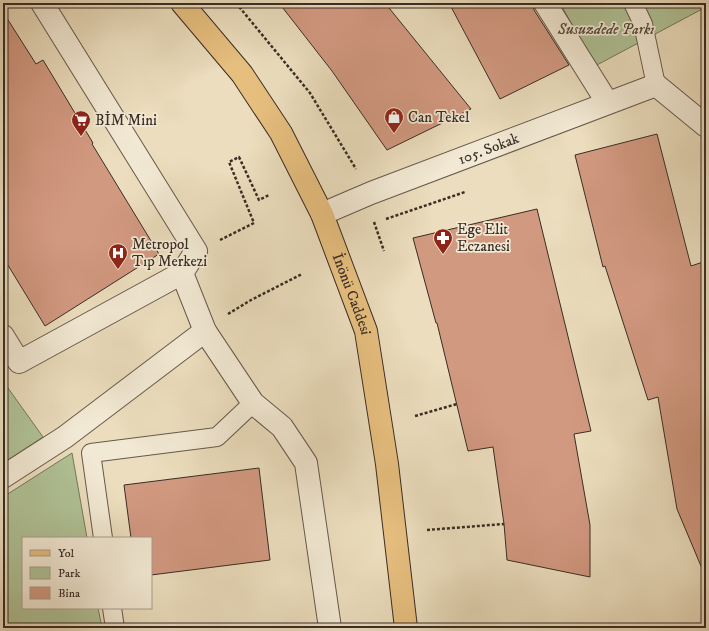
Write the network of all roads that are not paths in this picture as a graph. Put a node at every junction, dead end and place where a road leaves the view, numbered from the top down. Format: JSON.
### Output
{"nodes":[{"id":1,"x":42,"y":3,"type":"edge"},
{"id":2,"x":182,"y":3,"type":"edge"},
{"id":3,"x":545,"y":3,"type":"edge"},
{"id":4,"x":641,"y":6,"type":"edge"},
{"id":5,"x":656,"y":85,"type":"junction"},
{"id":6,"x":607,"y":102,"type":"junction"},
{"id":7,"x":706,"y":126,"type":"edge"},
{"id":8,"x":322,"y":214,"type":"junction"},
{"id":9,"x":182,"y":273,"type":"junction"},
{"id":10,"x":205,"y":331,"type":"junction"},
{"id":11,"x":3,"y":336,"type":"edge"},
{"id":12,"x":253,"y":403,"type":"junction"},
{"id":13,"x":3,"y":478,"type":"edge"},
{"id":14,"x":102,"y":537,"type":"edge"},
{"id":15,"x":112,"y":609,"type":"edge"},
{"id":16,"x":115,"y":628,"type":"edge"},
{"id":17,"x":330,"y":628,"type":"edge"},
{"id":18,"x":406,"y":628,"type":"edge"}],
"edges":[{"from":1,"to":9,"type":"street"},
{"from":2,"to":8,"type":"main road","name":"İnönü Caddesi"},
{"from":3,"to":6,"type":"street"},
{"from":4,"to":5,"type":"lane"},
{"from":5,"to":6,"type":"street","name":"105. Sokak"},
{"from":5,"to":7,"type":"street"},
{"from":6,"to":8,"type":"street","name":"105. Sokak"},
{"from":8,"to":18,"type":"main road","name":"İnönü Caddesi"},
{"from":9,"to":10,"type":"street"},
{"from":9,"to":11,"type":"street"},
{"from":10,"to":12,"type":"street"},
{"from":10,"to":13,"type":"street"},
{"from":12,"to":14,"type":"lane"},
{"from":12,"to":17,"type":"street"},
{"from":15,"to":16,"type":"lane"}]}
